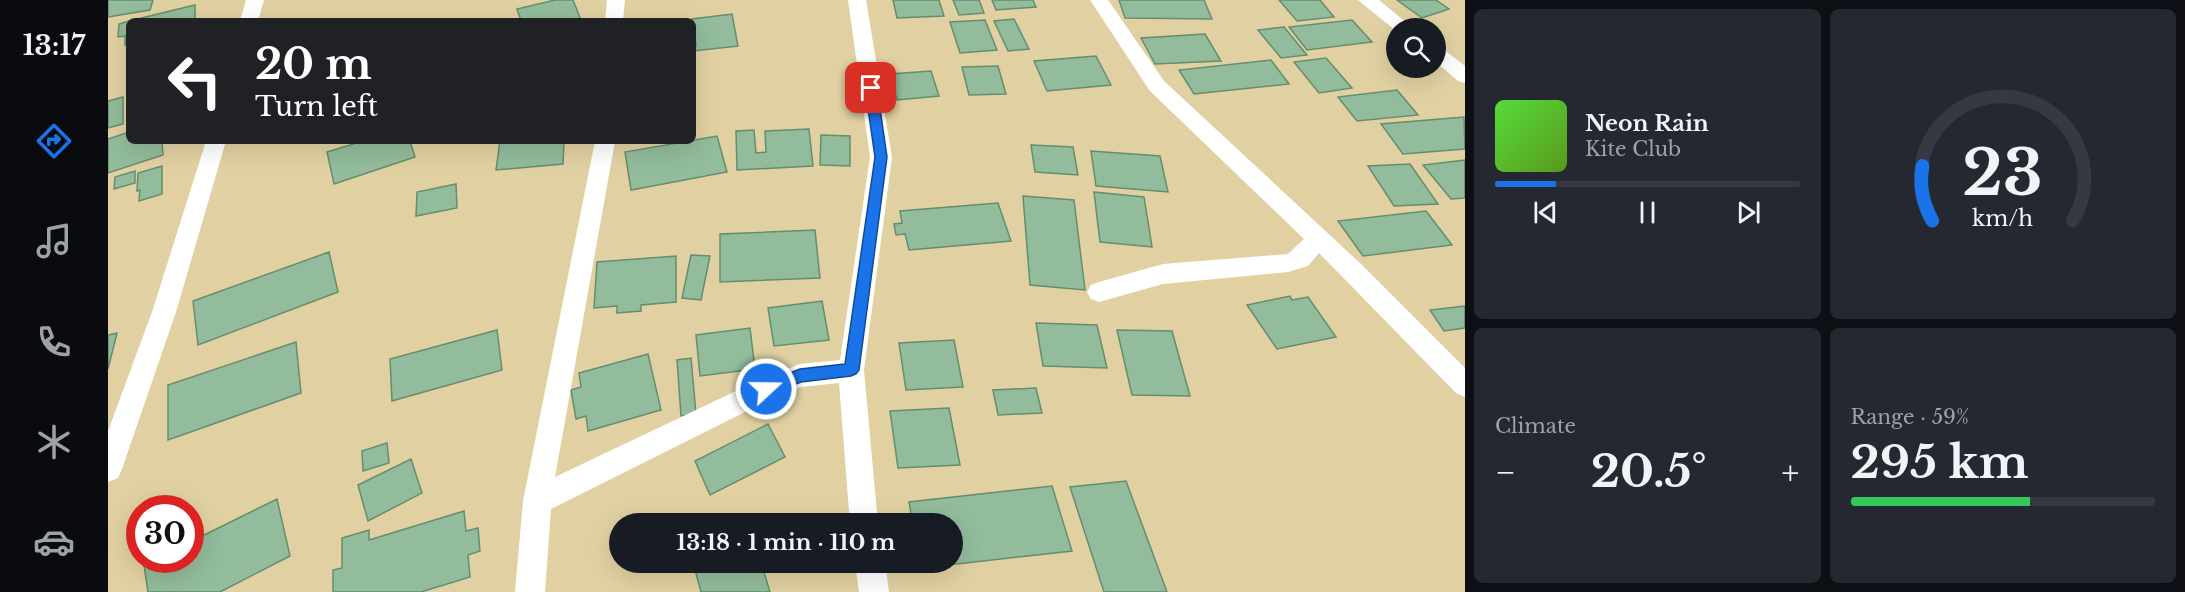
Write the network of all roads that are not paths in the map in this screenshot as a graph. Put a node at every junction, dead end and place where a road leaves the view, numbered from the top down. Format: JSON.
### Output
{"nodes":[{"id":1,"x":255,"y":0,"type":"edge"},
{"id":2,"x":616,"y":0,"type":"edge"},
{"id":3,"x":857,"y":0,"type":"edge"},
{"id":4,"x":1099,"y":0,"type":"edge"},
{"id":5,"x":1367,"y":0,"type":"edge"},
{"id":6,"x":250,"y":18,"type":"edge"},
{"id":7,"x":614,"y":18,"type":"edge"},
{"id":8,"x":1391,"y":18,"type":"edge"},
{"id":9,"x":1446,"y":61,"type":"edge"},
{"id":10,"x":1465,"y":76,"type":"edge"},
{"id":11,"x":215,"y":144,"type":"edge"},
{"id":12,"x":604,"y":144,"type":"edge"},
{"id":13,"x":1318,"y":238,"type":"junction"},
{"id":14,"x":1099,"y":292,"type":"dead end"},
{"id":15,"x":851,"y":370,"type":"junction"},
{"id":16,"x":1465,"y":385,"type":"edge"},
{"id":17,"x":108,"y":469,"type":"edge"},
{"id":18,"x":537,"y":501,"type":"junction"},
{"id":19,"x":863,"y":513,"type":"edge"},
{"id":20,"x":871,"y":573,"type":"edge"},
{"id":21,"x":530,"y":592,"type":"edge"},
{"id":22,"x":874,"y":592,"type":"edge"}],
"edges":[{"from":1,"to":6,"type":"street"},
{"from":2,"to":7,"type":"street"},
{"from":3,"to":15,"type":"street"},
{"from":4,"to":13,"type":"street"},
{"from":5,"to":8,"type":"street"},
{"from":9,"to":10,"type":"street"},
{"from":11,"to":17,"type":"street"},
{"from":12,"to":18,"type":"street"},
{"from":13,"to":14,"type":"street"},
{"from":13,"to":16,"type":"street"},
{"from":15,"to":18,"type":"street"},
{"from":15,"to":19,"type":"street"},
{"from":18,"to":21,"type":"street"},
{"from":20,"to":22,"type":"street"}]}
